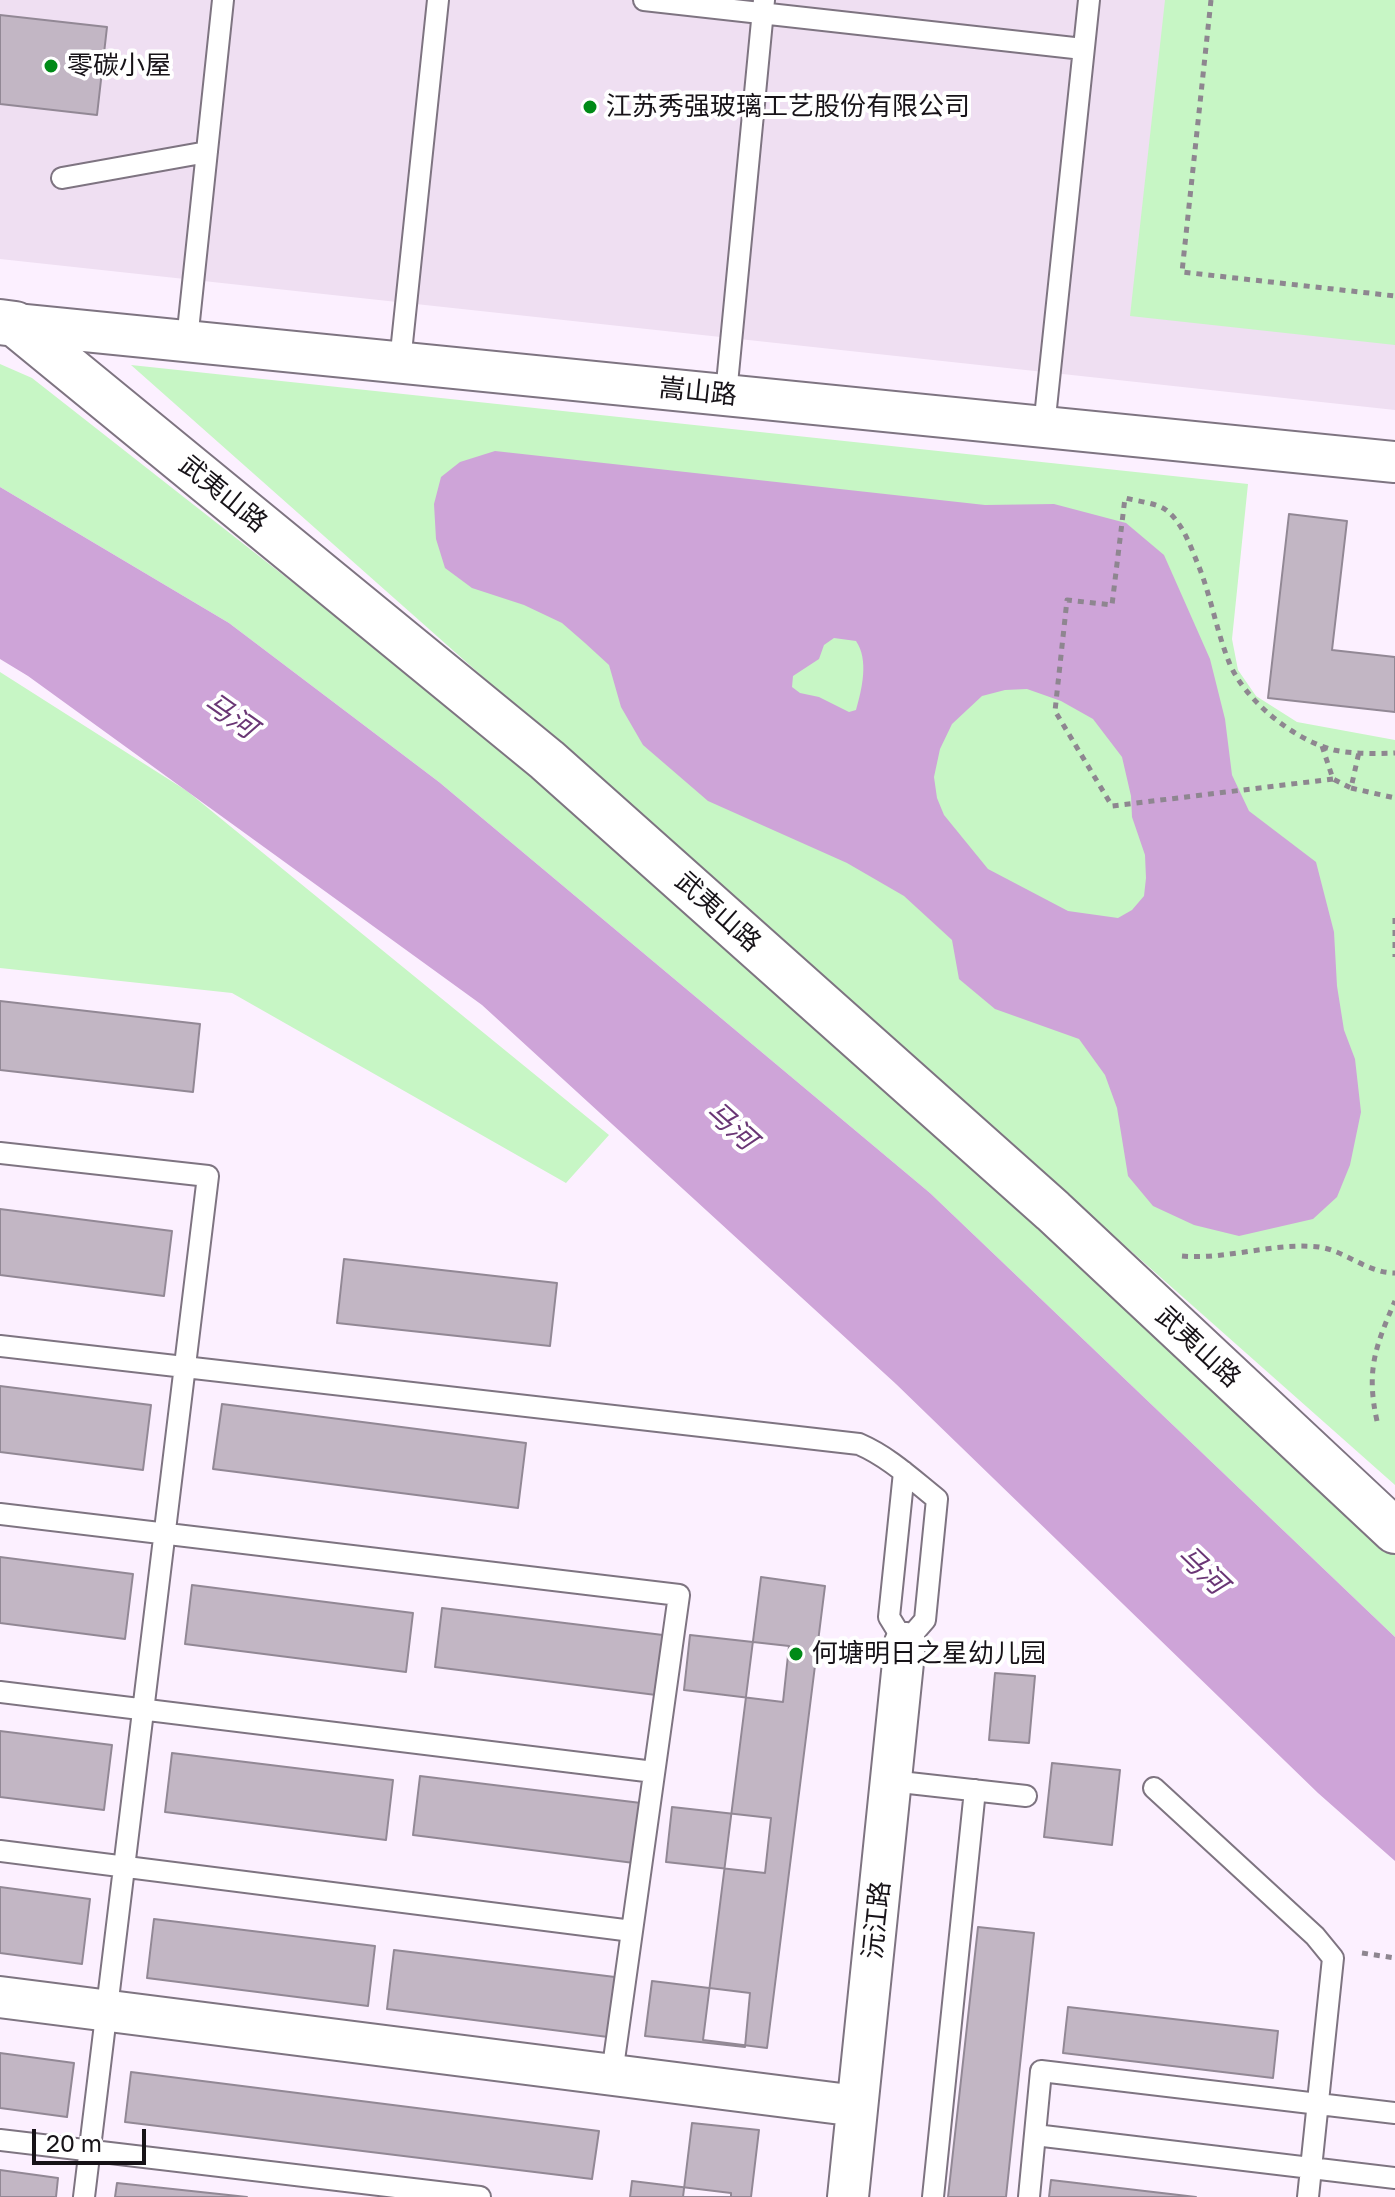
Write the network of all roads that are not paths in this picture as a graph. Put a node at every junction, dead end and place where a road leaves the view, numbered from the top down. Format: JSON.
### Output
{"nodes":[{"id":1,"x":223,"y":0,"type":"edge"},
{"id":2,"x":438,"y":0,"type":"edge"},
{"id":3,"x":644,"y":0,"type":"edge"},
{"id":4,"x":1089,"y":0,"type":"edge"},
{"id":5,"x":763,"y":7,"type":"edge"},
{"id":6,"x":1083,"y":49,"type":"junction"},
{"id":7,"x":207,"y":152,"type":"junction"},
{"id":8,"x":62,"y":178,"type":"dead end"},
{"id":9,"x":7,"y":323,"type":"edge"},
{"id":10,"x":187,"y":340,"type":"junction"},
{"id":11,"x":400,"y":362,"type":"junction"},
{"id":12,"x":726,"y":394,"type":"junction"},
{"id":13,"x":1044,"y":427,"type":"junction"},
{"id":14,"x":1395,"y":462,"type":"edge"},
{"id":15,"x":0,"y":1153,"type":"edge"},
{"id":16,"x":0,"y":1346,"type":"edge"},
{"id":17,"x":184,"y":1368,"type":"junction"},
{"id":18,"x":904,"y":1472,"type":"junction"},
{"id":19,"x":0,"y":1514,"type":"edge"},
{"id":20,"x":1395,"y":1531,"type":"edge"},
{"id":21,"x":164,"y":1534,"type":"junction"},
{"id":22,"x":905,"y":1643,"type":"junction"},
{"id":23,"x":0,"y":1692,"type":"edge"},
{"id":24,"x":143,"y":1710,"type":"junction"},
{"id":25,"x":654,"y":1772,"type":"junction"},
{"id":26,"x":891,"y":1781,"type":"junction"},
{"id":27,"x":1154,"y":1788,"type":"dead end"},
{"id":28,"x":975,"y":1790,"type":"junction"},
{"id":29,"x":1026,"y":1796,"type":"dead end"},
{"id":30,"x":0,"y":1851,"type":"edge"},
{"id":31,"x":124,"y":1867,"type":"junction"},
{"id":32,"x":632,"y":1931,"type":"junction"},
{"id":33,"x":0,"y":1997,"type":"edge"},
{"id":34,"x":107,"y":2011,"type":"junction"},
{"id":35,"x":612,"y":2074,"type":"junction"},
{"id":36,"x":1319,"y":2104,"type":"junction"},
{"id":37,"x":857,"y":2106,"type":"junction"},
{"id":38,"x":1395,"y":2113,"type":"edge"},
{"id":39,"x":1035,"y":2135,"type":"junction"},
{"id":40,"x":0,"y":2140,"type":"edge"},
{"id":41,"x":90,"y":2151,"type":"junction"},
{"id":42,"x":1311,"y":2168,"type":"junction"},
{"id":43,"x":1395,"y":2178,"type":"edge"},
{"id":44,"x":84,"y":2197,"type":"edge"},
{"id":45,"x":480,"y":2197,"type":"edge"},
{"id":46,"x":848,"y":2197,"type":"edge"},
{"id":47,"x":933,"y":2197,"type":"edge"},
{"id":48,"x":1029,"y":2197,"type":"edge"},
{"id":49,"x":1308,"y":2197,"type":"edge"}],
"edges":[{"from":1,"to":7,"type":"lane"},
{"from":2,"to":11,"type":"lane"},
{"from":3,"to":5,"type":"lane"},
{"from":4,"to":6,"type":"lane"},
{"from":5,"to":6,"type":"lane"},
{"from":5,"to":12,"type":"lane"},
{"from":6,"to":13,"type":"lane"},
{"from":7,"to":8,"type":"lane"},
{"from":7,"to":10,"type":"lane"},
{"from":9,"to":10,"type":"street","name":"嵩山路"},
{"from":9,"to":20,"type":"street","name":"武夷山路"},
{"from":10,"to":11,"type":"street","name":"嵩山路"},
{"from":11,"to":12,"type":"street","name":"嵩山路"},
{"from":12,"to":13,"type":"street","name":"嵩山路"},
{"from":13,"to":14,"type":"street","name":"嵩山路"},
{"from":15,"to":17,"type":"lane"},
{"from":16,"to":17,"type":"lane"},
{"from":17,"to":18,"type":"lane"},
{"from":17,"to":21,"type":"lane"},
{"from":18,"to":22,"type":"lane"},
{"from":18,"to":22,"type":"lane"},
{"from":19,"to":21,"type":"lane"},
{"from":21,"to":24,"type":"lane"},
{"from":21,"to":25,"type":"lane"},
{"from":22,"to":26,"type":"street","name":"沅江路"},
{"from":23,"to":24,"type":"lane"},
{"from":24,"to":25,"type":"lane"},
{"from":24,"to":31,"type":"lane"},
{"from":25,"to":32,"type":"lane"},
{"from":26,"to":28,"type":"lane"},
{"from":26,"to":37,"type":"street","name":"沅江路"},
{"from":27,"to":36,"type":"lane"},
{"from":28,"to":29,"type":"lane"},
{"from":28,"to":47,"type":"lane"},
{"from":30,"to":31,"type":"lane"},
{"from":31,"to":32,"type":"lane"},
{"from":31,"to":34,"type":"lane"},
{"from":32,"to":35,"type":"lane"},
{"from":33,"to":34,"type":"street"},
{"from":34,"to":35,"type":"street"},
{"from":34,"to":41,"type":"lane"},
{"from":35,"to":37,"type":"street"},
{"from":36,"to":38,"type":"lane"},
{"from":36,"to":39,"type":"lane"},
{"from":36,"to":42,"type":"lane"},
{"from":37,"to":46,"type":"street","name":"沅江路"},
{"from":39,"to":42,"type":"lane"},
{"from":39,"to":48,"type":"lane"},
{"from":40,"to":41,"type":"lane"},
{"from":41,"to":44,"type":"lane"},
{"from":41,"to":45,"type":"lane"},
{"from":42,"to":43,"type":"lane"},
{"from":42,"to":49,"type":"lane"}]}
